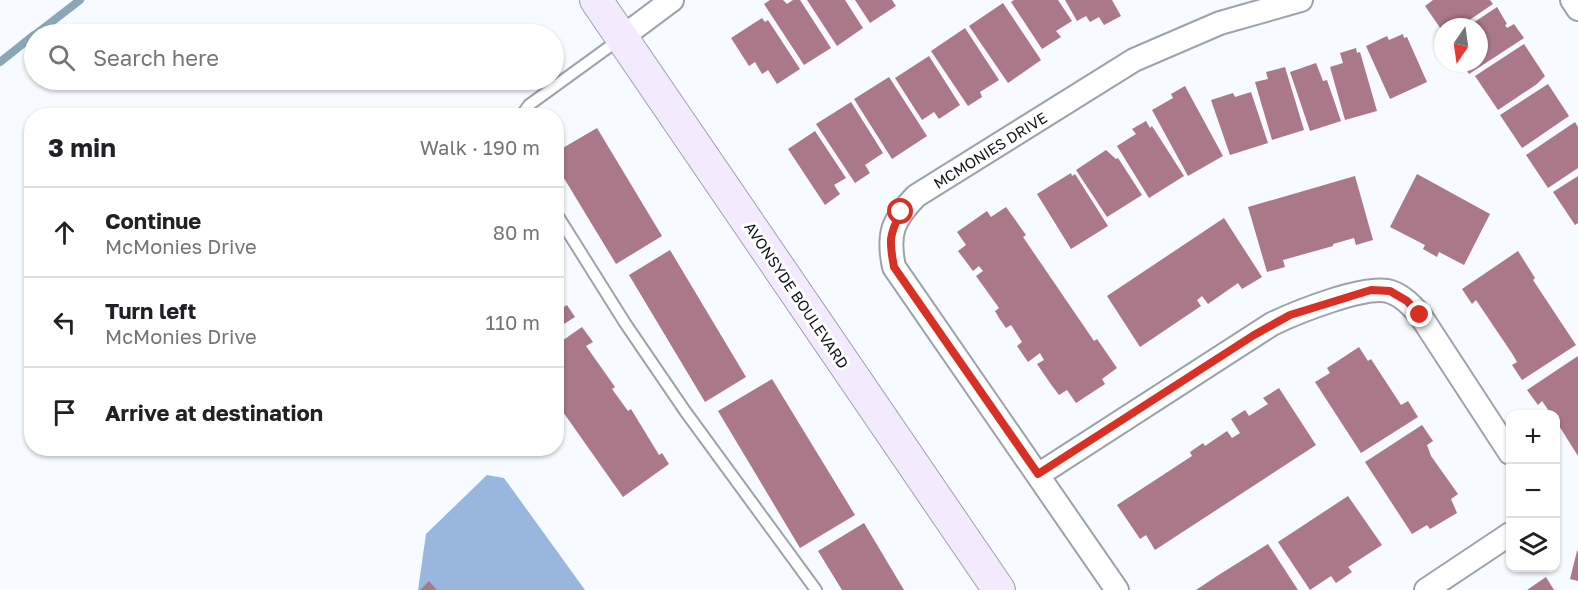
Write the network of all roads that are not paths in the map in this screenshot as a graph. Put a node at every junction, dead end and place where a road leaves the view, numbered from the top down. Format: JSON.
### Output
{"nodes":[{"id":1,"x":596,"y":0,"type":"edge"},
{"id":2,"x":672,"y":0,"type":"edge"},
{"id":3,"x":1301,"y":0,"type":"edge"},
{"id":4,"x":1572,"y":0,"type":"edge"},
{"id":5,"x":1578,"y":9,"type":"edge"},
{"id":6,"x":621,"y":38,"type":"junction"},
{"id":7,"x":564,"y":80,"type":"edge"},
{"id":8,"x":550,"y":90,"type":"edge"},
{"id":9,"x":527,"y":108,"type":"edge"},
{"id":10,"x":564,"y":226,"type":"edge"},
{"id":11,"x":1506,"y":447,"type":"edge"},
{"id":12,"x":1038,"y":474,"type":"junction"},
{"id":13,"x":1506,"y":537,"type":"edge"},
{"id":14,"x":816,"y":590,"type":"edge"},
{"id":15,"x":999,"y":590,"type":"edge"},
{"id":16,"x":1117,"y":590,"type":"edge"},
{"id":17,"x":1426,"y":590,"type":"edge"}],
"edges":[{"from":1,"to":6,"type":"main road","name":"AVONSYDE BOULEVARD"},
{"from":2,"to":6,"type":"street"},
{"from":3,"to":12,"type":"street","name":"MCMONIES DRIVE"},
{"from":4,"to":5,"type":"street"},
{"from":6,"to":7,"type":"lane"},
{"from":6,"to":15,"type":"main road","name":"AVONSYDE BOULEVARD"},
{"from":8,"to":9,"type":"lane"},
{"from":10,"to":14,"type":"lane"},
{"from":11,"to":12,"type":"street"},
{"from":12,"to":16,"type":"street","name":"MCMONIES DRIVE"},
{"from":13,"to":17,"type":"street"}]}
